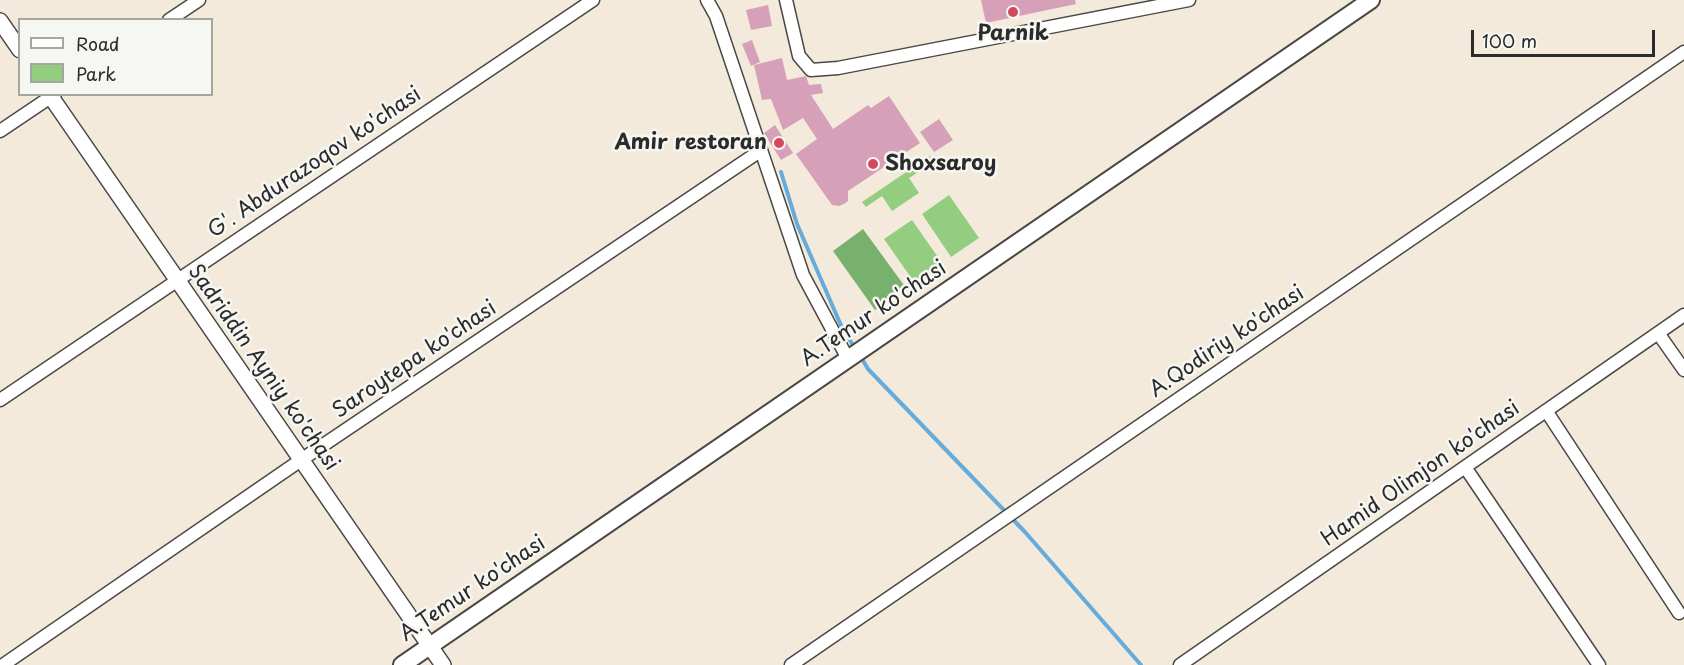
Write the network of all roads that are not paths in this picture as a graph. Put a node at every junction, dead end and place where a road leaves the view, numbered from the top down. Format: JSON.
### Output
{"nodes":[{"id":1,"x":199,"y":0,"type":"edge"},
{"id":2,"x":593,"y":0,"type":"edge"},
{"id":3,"x":707,"y":0,"type":"edge"},
{"id":4,"x":786,"y":0,"type":"edge"},
{"id":5,"x":1189,"y":0,"type":"edge"},
{"id":6,"x":1371,"y":0,"type":"edge"},
{"id":7,"x":172,"y":18,"type":"edge"},
{"id":8,"x":0,"y":21,"type":"edge"},
{"id":9,"x":18,"y":47,"type":"edge"},
{"id":10,"x":1684,"y":52,"type":"edge"},
{"id":11,"x":50,"y":96,"type":"edge"},
{"id":12,"x":52,"y":96,"type":"edge"},
{"id":13,"x":0,"y":131,"type":"edge"},
{"id":14,"x":760,"y":151,"type":"junction"},
{"id":15,"x":176,"y":279,"type":"junction"},
{"id":16,"x":1684,"y":315,"type":"edge"},
{"id":17,"x":1659,"y":333,"type":"junction"},
{"id":18,"x":848,"y":359,"type":"junction"},
{"id":19,"x":1684,"y":370,"type":"edge"},
{"id":20,"x":0,"y":400,"type":"edge"},
{"id":21,"x":1547,"y":411,"type":"junction"},
{"id":22,"x":301,"y":460,"type":"junction"},
{"id":23,"x":1465,"y":467,"type":"junction"},
{"id":24,"x":1679,"y":613,"type":"dead end"},
{"id":25,"x":430,"y":645,"type":"junction"},
{"id":26,"x":3,"y":665,"type":"edge"},
{"id":27,"x":402,"y":665,"type":"edge"},
{"id":28,"x":443,"y":665,"type":"edge"},
{"id":29,"x":791,"y":665,"type":"edge"},
{"id":30,"x":1180,"y":665,"type":"edge"},
{"id":31,"x":1599,"y":665,"type":"edge"}],
"edges":[{"from":1,"to":7,"type":"street"},
{"from":2,"to":15,"type":"street","name":"G'. Abdurazoqov ko'chasi"},
{"from":3,"to":14,"type":"street"},
{"from":4,"to":5,"type":"street"},
{"from":6,"to":18,"type":"main road","name":"A.Temur ko'chasi"},
{"from":8,"to":9,"type":"street"},
{"from":10,"to":29,"type":"street","name":"A.Qodiriy ko'chasi"},
{"from":11,"to":13,"type":"street"},
{"from":12,"to":15,"type":"street","name":"Sadriddin Ayniy ko'chasi"},
{"from":14,"to":18,"type":"street"},
{"from":14,"to":22,"type":"street","name":"Saroytepa ko'chasi"},
{"from":15,"to":20,"type":"street","name":"G'. Abdurazoqov ko'chasi"},
{"from":15,"to":22,"type":"street","name":"Sadriddin Ayniy ko'chasi"},
{"from":16,"to":17,"type":"street","name":"Hamid Olimjon ko'chasi"},
{"from":17,"to":19,"type":"street"},
{"from":17,"to":21,"type":"street","name":"Hamid Olimjon ko'chasi"},
{"from":18,"to":25,"type":"main road","name":"A.Temur ko'chasi"},
{"from":21,"to":23,"type":"street","name":"Hamid Olimjon ko'chasi"},
{"from":21,"to":24,"type":"street"},
{"from":22,"to":25,"type":"street","name":"Sadriddin Ayniy ko'chasi"},
{"from":22,"to":26,"type":"street","name":"Saroytepa ko'chasi"},
{"from":23,"to":30,"type":"street","name":"Hamid Olimjon ko'chasi"},
{"from":23,"to":31,"type":"street"},
{"from":25,"to":27,"type":"main road","name":"A.Temur ko'chasi"},
{"from":25,"to":28,"type":"street","name":"Sadriddin Ayniy ko'chasi"}]}
